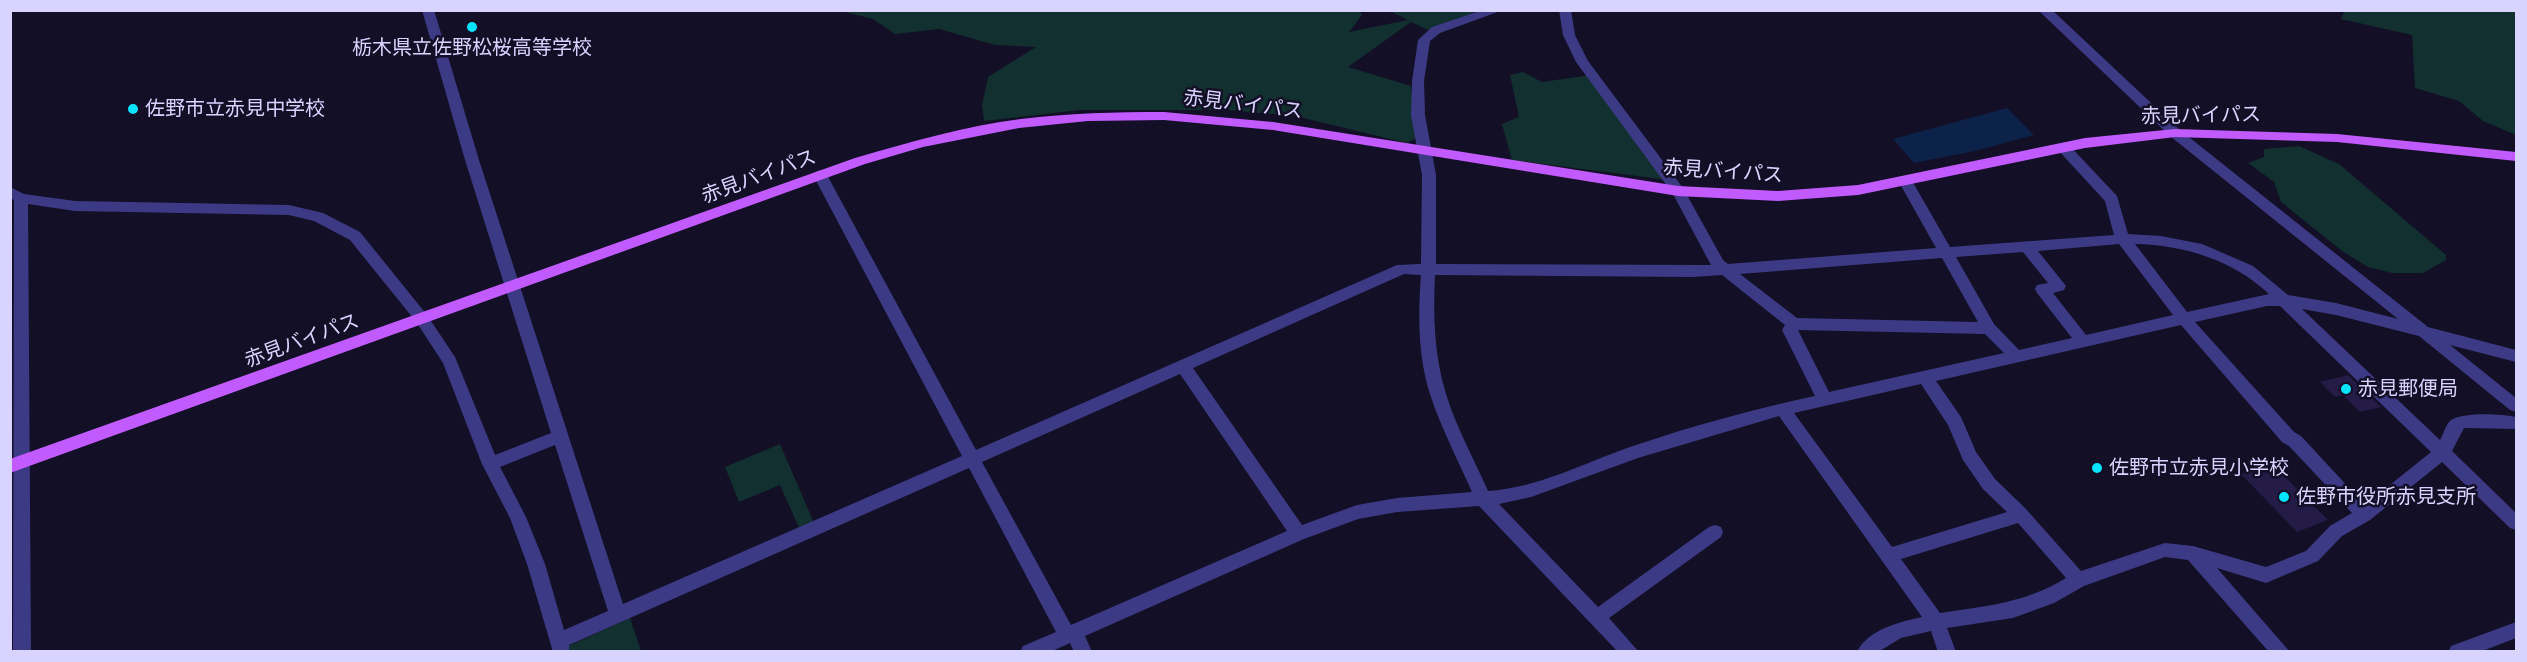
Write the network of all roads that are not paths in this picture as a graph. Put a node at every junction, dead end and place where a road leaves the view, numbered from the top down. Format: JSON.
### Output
{"nodes":[{"id":1,"x":428,"y":10,"type":"edge"},
{"id":2,"x":1497,"y":10,"type":"edge"},
{"id":3,"x":1565,"y":10,"type":"edge"},
{"id":4,"x":2044,"y":10,"type":"edge"},
{"id":5,"x":2175,"y":134,"type":"junction"},
{"id":6,"x":2062,"y":147,"type":"junction"},
{"id":7,"x":1424,"y":152,"type":"junction"},
{"id":8,"x":2517,"y":157,"type":"edge"},
{"id":9,"x":820,"y":175,"type":"junction"},
{"id":10,"x":1906,"y":182,"type":"junction"},
{"id":11,"x":1678,"y":191,"type":"junction"},
{"id":12,"x":16,"y":195,"type":"edge"},
{"id":13,"x":2124,"y":239,"type":"junction"},
{"id":14,"x":2027,"y":247,"type":"junction"},
{"id":15,"x":1948,"y":254,"type":"junction"},
{"id":16,"x":1427,"y":269,"type":"junction"},
{"id":17,"x":1726,"y":270,"type":"junction"},
{"id":18,"x":514,"y":285,"type":"junction"},
{"id":19,"x":2284,"y":300,"type":"junction"},
{"id":20,"x":422,"y":319,"type":"junction"},
{"id":21,"x":2184,"y":319,"type":"junction"},
{"id":22,"x":1794,"y":324,"type":"junction"},
{"id":23,"x":1989,"y":328,"type":"junction"},
{"id":24,"x":2419,"y":329,"type":"junction"},
{"id":25,"x":2083,"y":342,"type":"junction"},
{"id":26,"x":2517,"y":356,"type":"edge"},
{"id":27,"x":2017,"y":357,"type":"junction"},
{"id":28,"x":1183,"y":366,"type":"junction"},
{"id":29,"x":1926,"y":379,"type":"junction"},
{"id":30,"x":1825,"y":400,"type":"junction"},
{"id":31,"x":2517,"y":406,"type":"edge"},
{"id":32,"x":1783,"y":409,"type":"junction"},
{"id":33,"x":2517,"y":423,"type":"edge"},
{"id":34,"x":560,"y":436,"type":"junction"},
{"id":35,"x":2443,"y":453,"type":"junction"},
{"id":36,"x":972,"y":458,"type":"junction"},
{"id":37,"x":16,"y":464,"type":"edge"},
{"id":38,"x":490,"y":464,"type":"junction"},
{"id":39,"x":1483,"y":499,"type":"junction"},
{"id":40,"x":2019,"y":513,"type":"junction"},
{"id":41,"x":2364,"y":515,"type":"junction"},
{"id":42,"x":2517,"y":523,"type":"edge"},
{"id":43,"x":1715,"y":532,"type":"dead end"},
{"id":44,"x":1298,"y":534,"type":"junction"},
{"id":45,"x":2193,"y":553,"type":"junction"},
{"id":46,"x":1889,"y":555,"type":"junction"},
{"id":47,"x":2078,"y":580,"type":"junction"},
{"id":48,"x":618,"y":616,"type":"junction"},
{"id":49,"x":1596,"y":618,"type":"junction"},
{"id":50,"x":1936,"y":622,"type":"junction"},
{"id":51,"x":2517,"y":630,"type":"edge"},
{"id":52,"x":1071,"y":633,"type":"junction"},
{"id":53,"x":560,"y":646,"type":"edge"},
{"id":54,"x":2480,"y":648,"type":"edge"},
{"id":55,"x":1622,"y":649,"type":"edge"},
{"id":56,"x":22,"y":651,"type":"edge"},
{"id":57,"x":1029,"y":651,"type":"edge"},
{"id":58,"x":1083,"y":651,"type":"edge"},
{"id":59,"x":1866,"y":651,"type":"edge"},
{"id":60,"x":1947,"y":651,"type":"edge"},
{"id":61,"x":2281,"y":651,"type":"edge"},
{"id":62,"x":2457,"y":651,"type":"edge"}],
"edges":[{"from":1,"to":18,"type":"street"},
{"from":2,"to":7,"type":"street"},
{"from":3,"to":11,"type":"street"},
{"from":4,"to":5,"type":"street"},
{"from":5,"to":6,"type":"main road","name":"赤見バイパス"},
{"from":5,"to":8,"type":"main road","name":"赤見バイパス"},
{"from":5,"to":24,"type":"street"},
{"from":6,"to":10,"type":"main road","name":"赤見バイパス"},
{"from":6,"to":13,"type":"street"},
{"from":7,"to":9,"type":"main road","name":"赤見バイパス"},
{"from":7,"to":11,"type":"main road","name":"赤見バイパス"},
{"from":7,"to":16,"type":"street"},
{"from":9,"to":18,"type":"main road","name":"赤見バイパス"},
{"from":9,"to":36,"type":"street"},
{"from":10,"to":11,"type":"main road","name":"赤見バイパス"},
{"from":10,"to":15,"type":"street"},
{"from":11,"to":17,"type":"street"},
{"from":12,"to":20,"type":"street"},
{"from":12,"to":37,"type":"street"},
{"from":13,"to":14,"type":"street"},
{"from":13,"to":19,"type":"street"},
{"from":13,"to":21,"type":"street"},
{"from":14,"to":15,"type":"street"},
{"from":14,"to":25,"type":"street"},
{"from":15,"to":17,"type":"street"},
{"from":15,"to":23,"type":"street"},
{"from":16,"to":17,"type":"street"},
{"from":16,"to":28,"type":"street"},
{"from":16,"to":39,"type":"street"},
{"from":17,"to":22,"type":"street"},
{"from":18,"to":20,"type":"main road","name":"赤見バイパス"},
{"from":18,"to":34,"type":"street"},
{"from":19,"to":21,"type":"street"},
{"from":19,"to":24,"type":"street"},
{"from":19,"to":35,"type":"street"},
{"from":20,"to":37,"type":"main road","name":"赤見バイパス"},
{"from":20,"to":38,"type":"street"},
{"from":21,"to":25,"type":"street"},
{"from":21,"to":41,"type":"street"},
{"from":22,"to":23,"type":"street"},
{"from":22,"to":30,"type":"street"},
{"from":23,"to":27,"type":"street"},
{"from":24,"to":26,"type":"street"},
{"from":24,"to":31,"type":"street"},
{"from":25,"to":27,"type":"street"},
{"from":27,"to":29,"type":"street"},
{"from":28,"to":36,"type":"street"},
{"from":28,"to":44,"type":"street"},
{"from":29,"to":30,"type":"street"},
{"from":29,"to":40,"type":"street"},
{"from":30,"to":32,"type":"street"},
{"from":32,"to":39,"type":"street"},
{"from":32,"to":46,"type":"street"},
{"from":33,"to":35,"type":"street"},
{"from":34,"to":38,"type":"street"},
{"from":34,"to":48,"type":"street"},
{"from":35,"to":41,"type":"street"},
{"from":35,"to":42,"type":"street"},
{"from":36,"to":48,"type":"street"},
{"from":36,"to":52,"type":"street"},
{"from":37,"to":56,"type":"street"},
{"from":38,"to":53,"type":"street"},
{"from":39,"to":44,"type":"street"},
{"from":39,"to":49,"type":"street"},
{"from":40,"to":46,"type":"street"},
{"from":40,"to":47,"type":"street"},
{"from":41,"to":45,"type":"street"},
{"from":43,"to":49,"type":"street"},
{"from":44,"to":52,"type":"street"},
{"from":45,"to":47,"type":"street"},
{"from":45,"to":61,"type":"street"},
{"from":46,"to":50,"type":"street"},
{"from":47,"to":50,"type":"street"},
{"from":48,"to":53,"type":"street"},
{"from":49,"to":55,"type":"street"},
{"from":50,"to":59,"type":"street"},
{"from":50,"to":60,"type":"street"},
{"from":51,"to":54,"type":"street"},
{"from":52,"to":57,"type":"street"},
{"from":52,"to":58,"type":"street"},
{"from":54,"to":62,"type":"street"}]}
